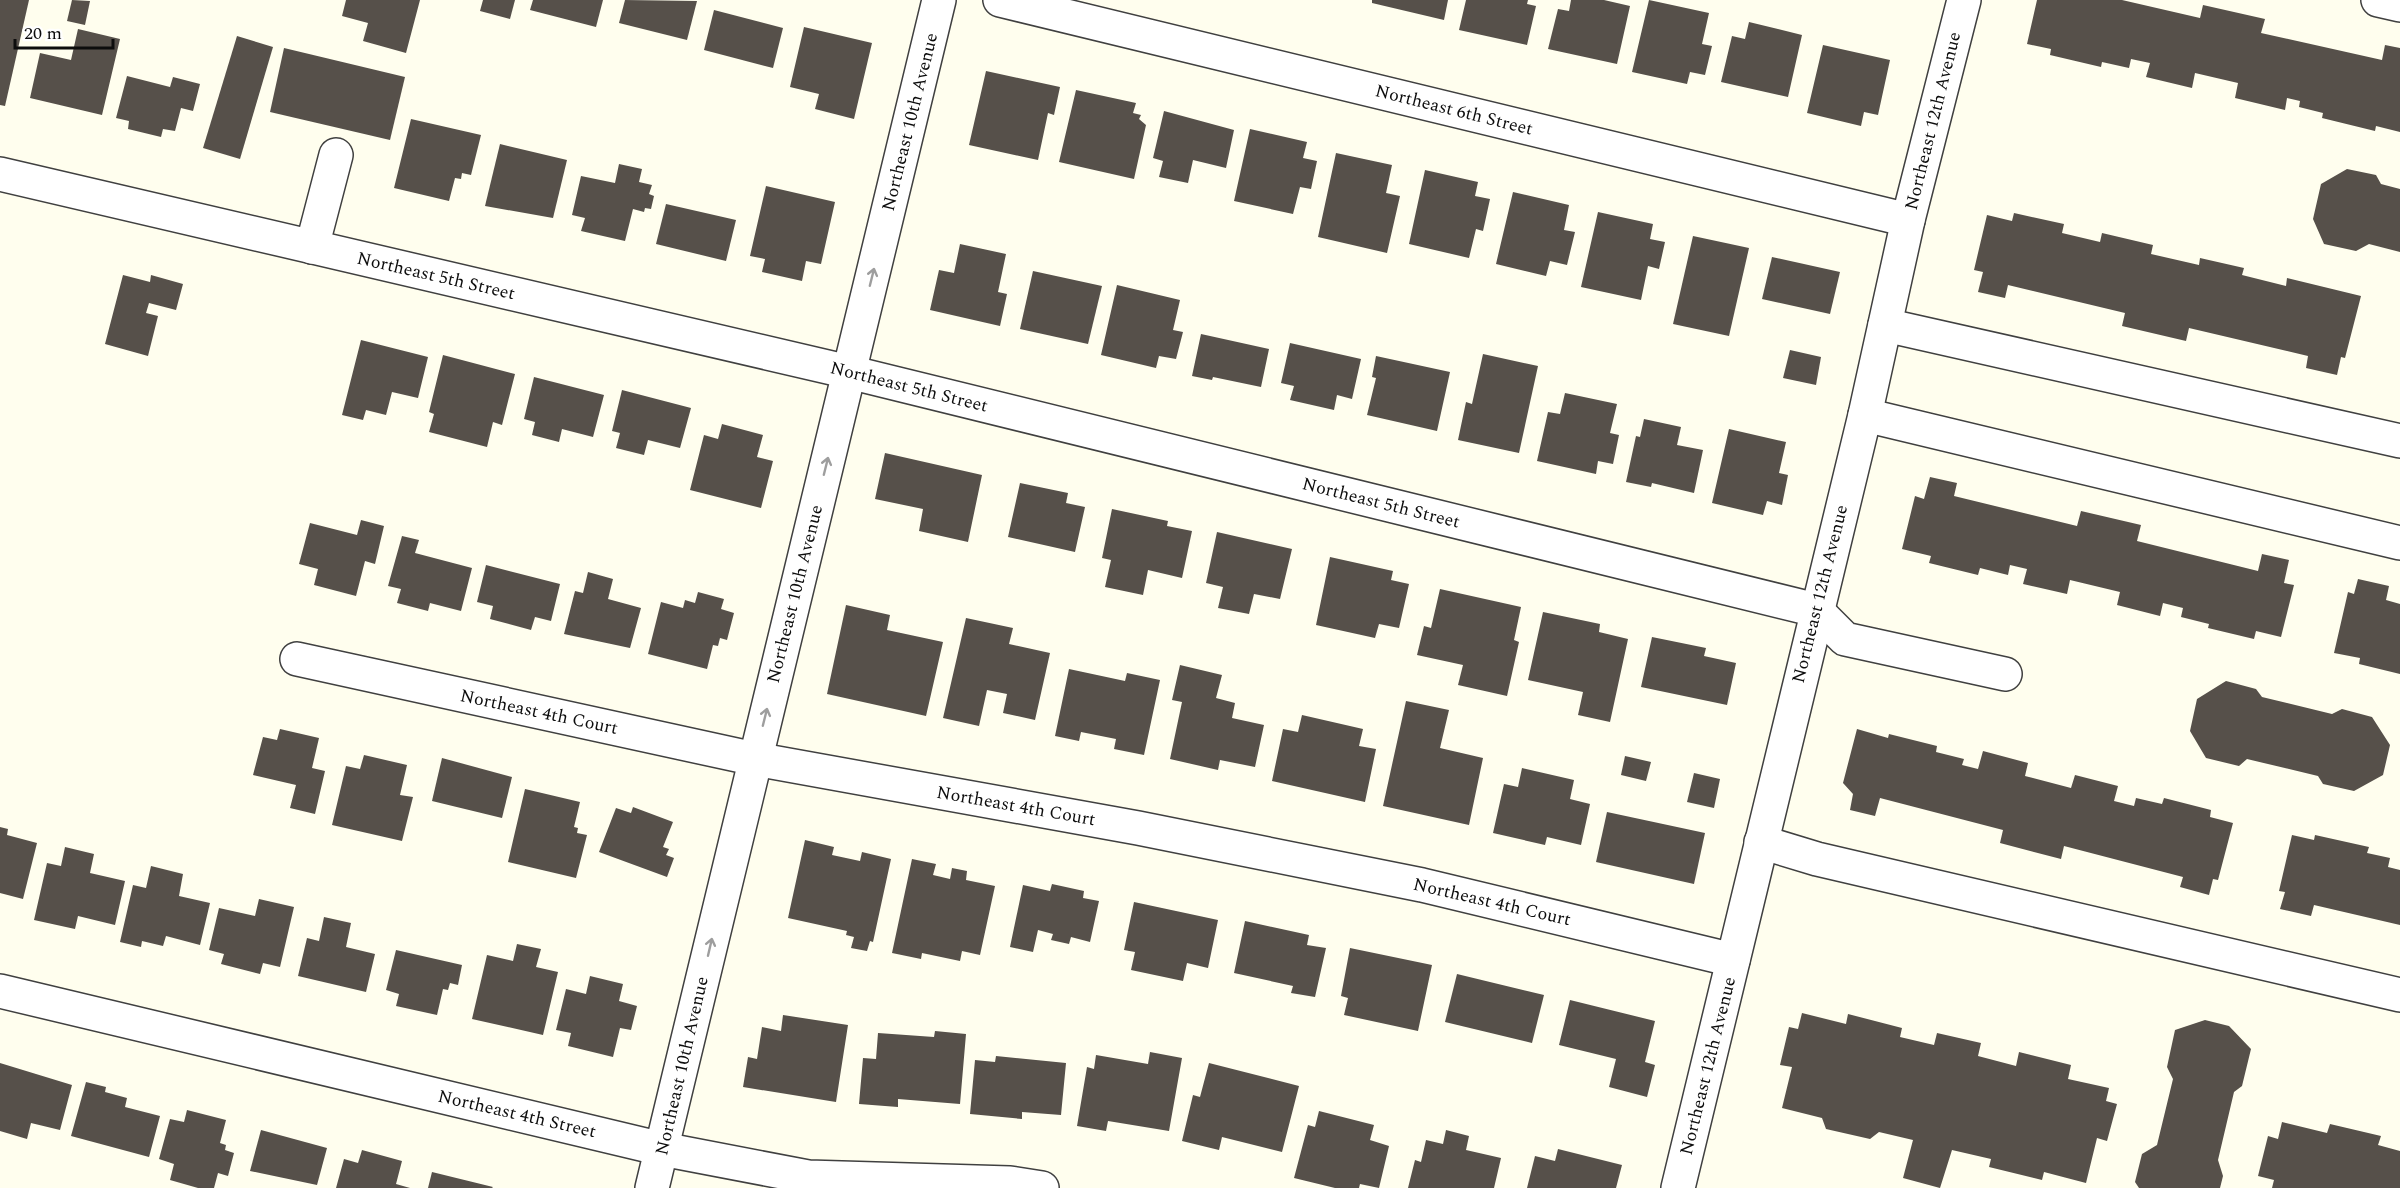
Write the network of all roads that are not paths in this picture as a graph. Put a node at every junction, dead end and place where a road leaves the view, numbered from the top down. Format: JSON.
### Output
{"nodes":[{"id":1,"x":939,"y":0,"type":"edge"},
{"id":2,"x":1000,"y":0,"type":"edge"},
{"id":3,"x":1964,"y":0,"type":"edge"},
{"id":4,"x":2378,"y":0,"type":"edge"},
{"id":5,"x":2400,"y":5,"type":"edge"},
{"id":6,"x":336,"y":155,"type":"dead end"},
{"id":7,"x":0,"y":174,"type":"edge"},
{"id":8,"x":1908,"y":220,"type":"junction"},
{"id":9,"x":312,"y":247,"type":"junction"},
{"id":10,"x":1885,"y":325,"type":"junction"},
{"id":11,"x":849,"y":372,"type":"junction"},
{"id":12,"x":1865,"y":415,"type":"junction"},
{"id":13,"x":2400,"y":441,"type":"edge"},
{"id":14,"x":2400,"y":543,"type":"edge"},
{"id":15,"x":1816,"y":610,"type":"junction"},
{"id":16,"x":297,"y":659,"type":"dead end"},
{"id":17,"x":2005,"y":674,"type":"dead end"},
{"id":18,"x":755,"y":759,"type":"junction"},
{"id":19,"x":1761,"y":842,"type":"junction"},
{"id":20,"x":1733,"y":960,"type":"junction"},
{"id":21,"x":0,"y":991,"type":"edge"},
{"id":22,"x":2400,"y":995,"type":"edge"},
{"id":23,"x":662,"y":1149,"type":"junction"},
{"id":24,"x":652,"y":1188,"type":"edge"},
{"id":25,"x":1042,"y":1188,"type":"edge"},
{"id":26,"x":1678,"y":1188,"type":"edge"}],
"edges":[{"from":11,"to":1,"type":"street","name":"Northeast 10th Avenue","one_way":true},
{"from":2,"to":8,"type":"street","name":"Northeast 6th Street"},
{"from":3,"to":8,"type":"street","name":"Northeast 12th Avenue"},
{"from":4,"to":5,"type":"street"},
{"from":6,"to":9,"type":"street"},
{"from":7,"to":9,"type":"street","name":"Northeast 5th Street"},
{"from":8,"to":10,"type":"street","name":"Northeast 12th Avenue"},
{"from":9,"to":11,"type":"street","name":"Northeast 5th Street"},
{"from":10,"to":12,"type":"street","name":"Northeast 12th Avenue"},
{"from":10,"to":13,"type":"street"},
{"from":11,"to":15,"type":"street","name":"Northeast 5th Street"},
{"from":18,"to":11,"type":"street","name":"Northeast 10th Avenue","one_way":true},
{"from":12,"to":14,"type":"street"},
{"from":12,"to":15,"type":"street","name":"Northeast 12th Avenue"},
{"from":15,"to":17,"type":"street"},
{"from":15,"to":19,"type":"street","name":"Northeast 12th Avenue"},
{"from":16,"to":18,"type":"street","name":"Northeast 4th Court"},
{"from":18,"to":20,"type":"street","name":"Northeast 4th Court"},
{"from":23,"to":18,"type":"street","name":"Northeast 10th Avenue","one_way":true},
{"from":19,"to":20,"type":"street","name":"Northeast 12th Avenue"},
{"from":19,"to":22,"type":"street"},
{"from":20,"to":26,"type":"street","name":"Northeast 12th Avenue"},
{"from":21,"to":23,"type":"street","name":"Northeast 4th Street"},
{"from":23,"to":24,"type":"street","name":"Northeast 10th Avenue"},
{"from":23,"to":25,"type":"street","name":"Northeast 4th Street"}]}
